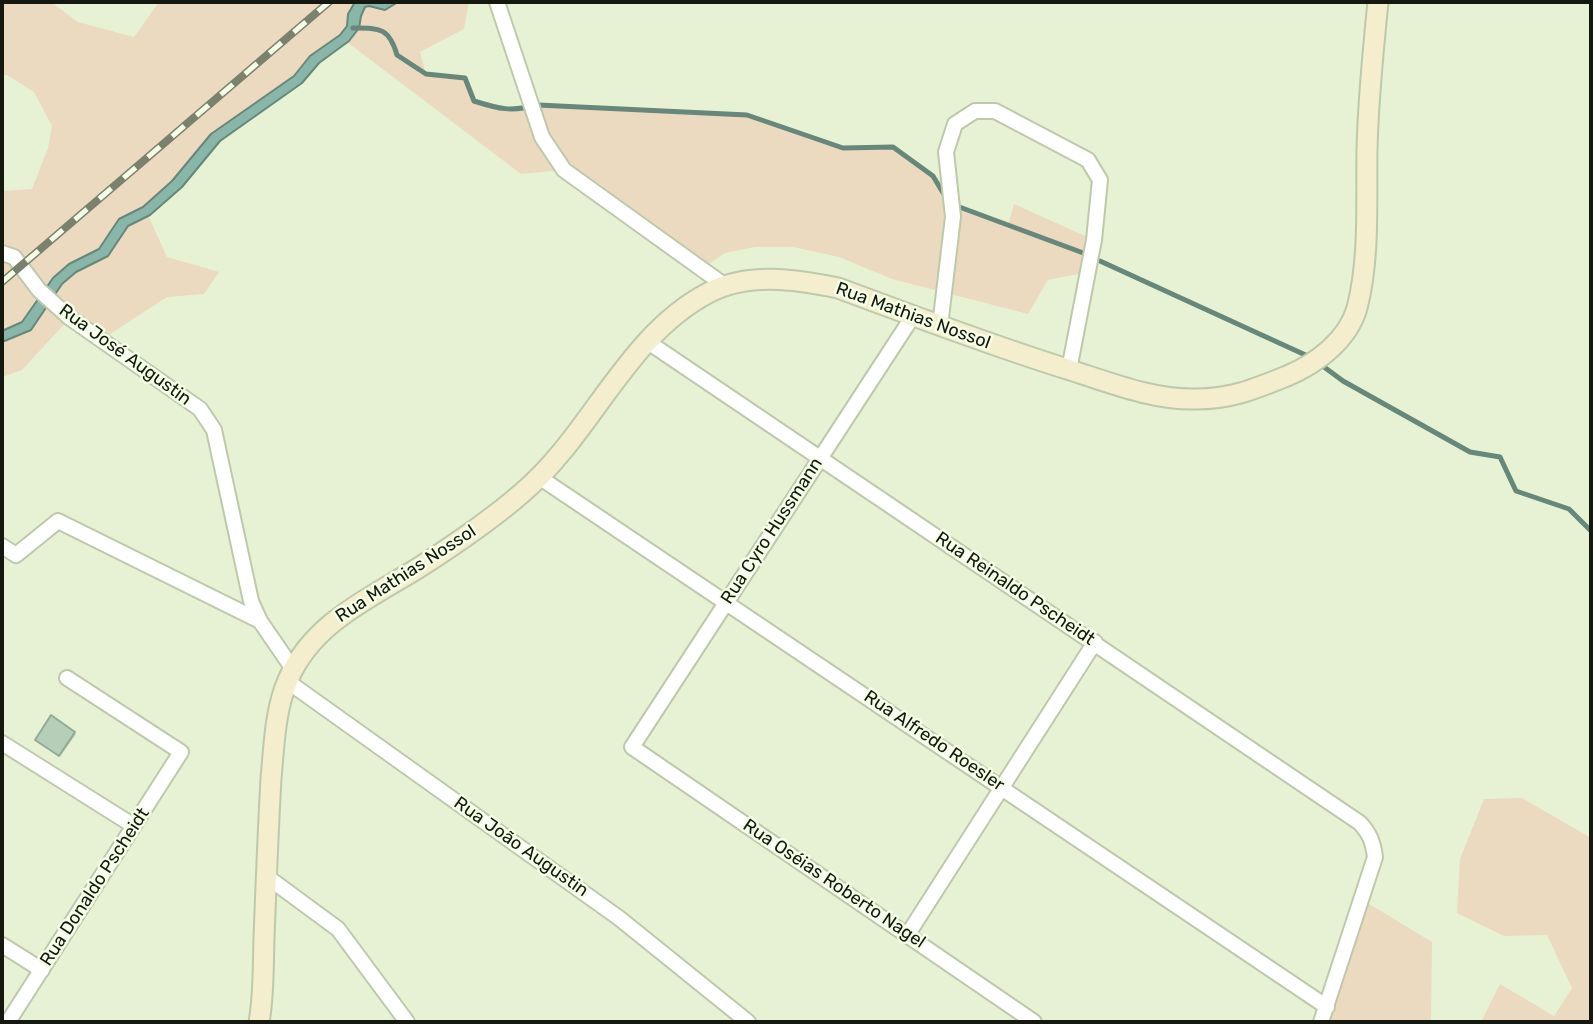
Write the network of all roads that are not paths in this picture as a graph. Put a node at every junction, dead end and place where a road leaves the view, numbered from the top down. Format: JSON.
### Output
{"nodes":[{"id":1,"x":497,"y":2,"type":"edge"},
{"id":2,"x":1378,"y":2,"type":"edge"},
{"id":3,"x":2,"y":253,"type":"edge"},
{"id":4,"x":724,"y":285,"type":"junction"},
{"id":5,"x":914,"y":316,"type":"junction"},
{"id":6,"x":940,"y":326,"type":"junction"},
{"id":7,"x":648,"y":342,"type":"junction"},
{"id":8,"x":1069,"y":370,"type":"junction"},
{"id":9,"x":820,"y":458,"type":"junction"},
{"id":10,"x":539,"y":478,"type":"junction"},
{"id":11,"x":2,"y":546,"type":"edge"},
{"id":12,"x":726,"y":602,"type":"junction"},
{"id":13,"x":260,"y":621,"type":"junction"},
{"id":14,"x":1095,"y":642,"type":"junction"},
{"id":15,"x":290,"y":675,"type":"junction"},
{"id":16,"x":67,"y":678,"type":"dead end"},
{"id":17,"x":2,"y":743,"type":"edge"},
{"id":18,"x":632,"y":747,"type":"joint"},
{"id":19,"x":1002,"y":787,"type":"junction"},
{"id":20,"x":134,"y":826,"type":"junction"},
{"id":21,"x":266,"y":876,"type":"junction"},
{"id":22,"x":908,"y":934,"type":"junction"},
{"id":23,"x":2,"y":945,"type":"edge"},
{"id":24,"x":42,"y":970,"type":"junction"},
{"id":25,"x":1327,"y":1007,"type":"junction"},
{"id":26,"x":8,"y":1022,"type":"edge"},
{"id":27,"x":259,"y":1022,"type":"edge"},
{"id":28,"x":407,"y":1022,"type":"edge"},
{"id":29,"x":748,"y":1022,"type":"edge"},
{"id":30,"x":1034,"y":1022,"type":"edge"},
{"id":31,"x":1321,"y":1022,"type":"edge"}],
"edges":[{"from":1,"to":4,"type":"street"},
{"from":2,"to":8,"type":"street","name":"Rua Mathias Nossol"},
{"from":3,"to":13,"type":"street","name":"Rua José Augustin"},
{"from":4,"to":5,"type":"street","name":"Rua Mathias Nossol"},
{"from":4,"to":7,"type":"street","name":"Rua Mathias Nossol"},
{"from":5,"to":6,"type":"street","name":"Rua Mathias Nossol"},
{"from":5,"to":9,"type":"street","name":"Rua Cyro Hussmann"},
{"from":6,"to":8,"type":"street","name":"Rua Mathias Nossol"},
{"from":6,"to":8,"type":"street"},
{"from":7,"to":9,"type":"street","name":"Rua Reinaldo Pscheidt"},
{"from":7,"to":10,"type":"street","name":"Rua Mathias Nossol"},
{"from":9,"to":12,"type":"street","name":"Rua Cyro Hussmann"},
{"from":9,"to":14,"type":"street","name":"Rua Reinaldo Pscheidt"},
{"from":10,"to":12,"type":"street","name":"Rua Alfredo Roesler"},
{"from":10,"to":15,"type":"street","name":"Rua Mathias Nossol"},
{"from":11,"to":13,"type":"street"},
{"from":12,"to":18,"type":"street","name":"Rua Cyro Hussmann"},
{"from":12,"to":19,"type":"street","name":"Rua Alfredo Roesler"},
{"from":13,"to":15,"type":"street","name":"Rua José Augustin"},
{"from":14,"to":19,"type":"street"},
{"from":14,"to":25,"type":"street","name":"Rua Reinaldo Pscheidt"},
{"from":15,"to":21,"type":"street","name":"Rua Mathias Nossol"},
{"from":15,"to":29,"type":"street","name":"Rua João Augustin"},
{"from":16,"to":20,"type":"street","name":"Rua Donaldo Pscheidt"},
{"from":17,"to":20,"type":"street"},
{"from":18,"to":22,"type":"street","name":"Rua Oséias Roberto Nagel"},
{"from":19,"to":22,"type":"street"},
{"from":19,"to":25,"type":"street","name":"Rua Alfredo Roesler"},
{"from":20,"to":24,"type":"street","name":"Rua Donaldo Pscheidt"},
{"from":21,"to":27,"type":"street","name":"Rua Mathias Nossol"},
{"from":21,"to":28,"type":"street"},
{"from":22,"to":30,"type":"street","name":"Rua Oséias Roberto Nagel"},
{"from":23,"to":24,"type":"street"},
{"from":24,"to":26,"type":"street","name":"Rua Donaldo Pscheidt"},
{"from":25,"to":31,"type":"street"}]}
